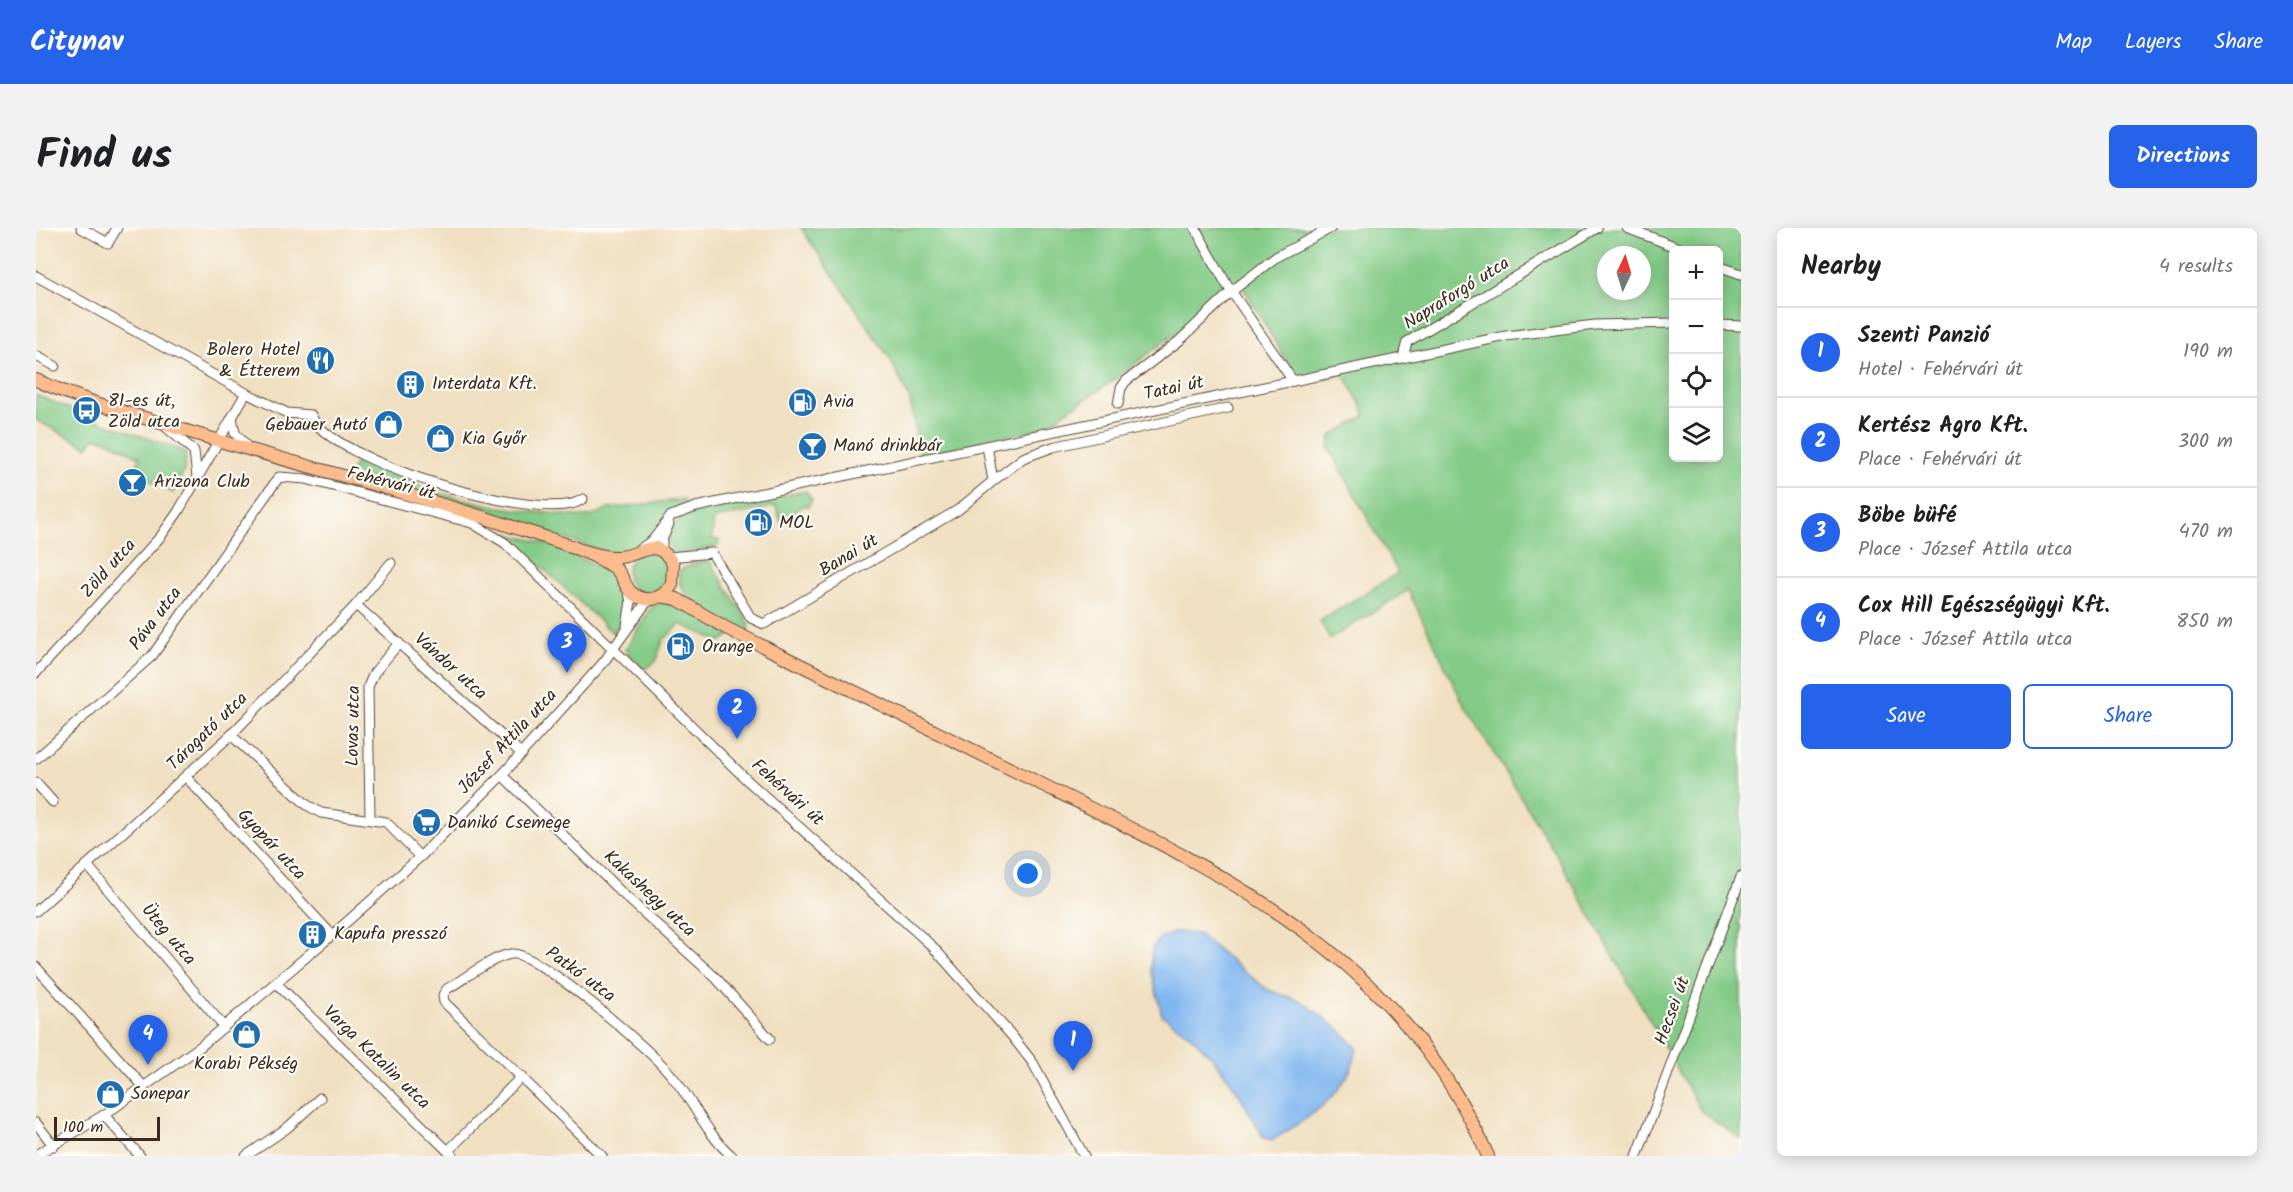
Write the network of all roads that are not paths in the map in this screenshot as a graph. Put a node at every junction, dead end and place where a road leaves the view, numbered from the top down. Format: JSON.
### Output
{"nodes":[{"id":1,"x":81,"y":228,"type":"edge"},
{"id":2,"x":117,"y":228,"type":"edge"},
{"id":3,"x":1196,"y":228,"type":"edge"},
{"id":4,"x":1331,"y":228,"type":"edge"},
{"id":5,"x":1597,"y":228,"type":"edge"},
{"id":6,"x":1627,"y":228,"type":"edge"},
{"id":7,"x":1674,"y":246,"type":"edge"},
{"id":8,"x":1723,"y":267,"type":"edge"},
{"id":9,"x":1741,"y":274,"type":"edge"},
{"id":10,"x":36,"y":276,"type":"edge"},
{"id":11,"x":1232,"y":291,"type":"junction"},
{"id":12,"x":1669,"y":323,"type":"edge"},
{"id":13,"x":1723,"y":324,"type":"edge"},
{"id":14,"x":1741,"y":326,"type":"edge"},
{"id":15,"x":36,"y":357,"type":"edge"},
{"id":16,"x":1402,"y":357,"type":"junction"},
{"id":17,"x":55,"y":366,"type":"dead end"},
{"id":18,"x":36,"y":380,"type":"edge"},
{"id":19,"x":1293,"y":381,"type":"junction"},
{"id":20,"x":246,"y":393,"type":"junction"},
{"id":21,"x":1118,"y":404,"type":"dead end"},
{"id":22,"x":1228,"y":408,"type":"dead end"},
{"id":23,"x":232,"y":418,"type":"junction"},
{"id":24,"x":160,"y":423,"type":"junction"},
{"id":25,"x":1047,"y":432,"type":"junction"},
{"id":26,"x":218,"y":441,"type":"junction"},
{"id":27,"x":987,"y":446,"type":"junction"},
{"id":28,"x":1053,"y":447,"type":"junction"},
{"id":29,"x":251,"y":451,"type":"junction"},
{"id":30,"x":279,"y":477,"type":"joint"},
{"id":31,"x":196,"y":480,"type":"junction"},
{"id":32,"x":993,"y":481,"type":"junction"},
{"id":33,"x":583,"y":499,"type":"dead end"},
{"id":34,"x":684,"y":511,"type":"junction"},
{"id":35,"x":571,"y":547,"type":"junction"},
{"id":36,"x":635,"y":552,"type":"junction"},
{"id":37,"x":712,"y":553,"type":"junction"},
{"id":38,"x":665,"y":554,"type":"junction"},
{"id":39,"x":391,"y":563,"type":"dead end"},
{"id":40,"x":674,"y":575,"type":"junction"},
{"id":41,"x":625,"y":585,"type":"junction"},
{"id":42,"x":658,"y":598,"type":"junction"},
{"id":43,"x":356,"y":605,"type":"junction"},
{"id":44,"x":695,"y":609,"type":"junction"},
{"id":45,"x":627,"y":628,"type":"junction"},
{"id":46,"x":399,"y":643,"type":"junction"},
{"id":47,"x":613,"y":649,"type":"junction"},
{"id":48,"x":36,"y":674,"type":"edge"},
{"id":49,"x":231,"y":735,"type":"junction"},
{"id":50,"x":522,"y":754,"type":"junction"},
{"id":51,"x":36,"y":759,"type":"edge"},
{"id":52,"x":502,"y":775,"type":"junction"},
{"id":53,"x":186,"y":777,"type":"junction"},
{"id":54,"x":36,"y":783,"type":"edge"},
{"id":55,"x":53,"y":802,"type":"dead end"},
{"id":56,"x":370,"y":819,"type":"junction"},
{"id":57,"x":420,"y":857,"type":"junction"},
{"id":58,"x":87,"y":865,"type":"junction"},
{"id":59,"x":1741,"y":877,"type":"edge"},
{"id":60,"x":36,"y":911,"type":"edge"},
{"id":61,"x":333,"y":935,"type":"junction"},
{"id":62,"x":36,"y":967,"type":"edge"},
{"id":63,"x":276,"y":983,"type":"junction"},
{"id":64,"x":224,"y":1027,"type":"junction"},
{"id":65,"x":770,"y":1039,"type":"dead end"},
{"id":66,"x":522,"y":1076,"type":"junction"},
{"id":67,"x":144,"y":1087,"type":"junction"},
{"id":68,"x":320,"y":1098,"type":"dead end"},
{"id":69,"x":104,"y":1115,"type":"junction"},
{"id":70,"x":36,"y":1123,"type":"edge"},
{"id":71,"x":54,"y":1146,"type":"junction"},
{"id":72,"x":451,"y":1154,"type":"edge"},
{"id":73,"x":36,"y":1155,"type":"edge"},
{"id":74,"x":140,"y":1156,"type":"edge"},
{"id":75,"x":246,"y":1156,"type":"edge"},
{"id":76,"x":602,"y":1156,"type":"edge"},
{"id":77,"x":732,"y":1156,"type":"edge"},
{"id":78,"x":1084,"y":1156,"type":"edge"},
{"id":79,"x":1488,"y":1156,"type":"edge"},
{"id":80,"x":1636,"y":1156,"type":"edge"}],
"edges":[{"from":1,"to":2,"type":"street"},
{"from":3,"to":11,"type":"street"},
{"from":4,"to":11,"type":"street"},
{"from":5,"to":16,"type":"street","name":"Napraforgó utca"},
{"from":6,"to":7,"type":"street"},
{"from":8,"to":9,"type":"street"},
{"from":10,"to":20,"type":"street","name":"Fehérvári út"},
{"from":11,"to":19,"type":"street"},
{"from":11,"to":21,"type":"street"},
{"from":12,"to":16,"type":"street","name":"Tatai út"},
{"from":13,"to":14,"type":"street"},
{"from":15,"to":17,"type":"street"},
{"from":16,"to":19,"type":"street","name":"Tatai út"},
{"from":18,"to":24,"type":"main road"},
{"from":19,"to":25,"type":"street","name":"Tatai út"},
{"from":20,"to":23,"type":"street","name":"Zöld utca"},
{"from":20,"to":33,"type":"street","name":"Fehérvári út"},
{"from":22,"to":28,"type":"street","name":"Tatai út"},
{"from":23,"to":26,"type":"street","name":"Zöld utca"},
{"from":23,"to":29,"type":"street"},
{"from":24,"to":26,"type":"main road"},
{"from":24,"to":31,"type":"street"},
{"from":25,"to":27,"type":"street","name":"Tatai út"},
{"from":25,"to":28,"type":"street"},
{"from":26,"to":29,"type":"main road"},
{"from":26,"to":31,"type":"street","name":"Zöld utca"},
{"from":27,"to":32,"type":"street"},
{"from":27,"to":34,"type":"street","name":"Tatai út"},
{"from":28,"to":32,"type":"street","name":"Tatai út"},
{"from":29,"to":35,"type":"main road"},
{"from":30,"to":47,"type":"street","name":"Fehérvári út"},
{"from":30,"to":51,"type":"street","name":"Páva utca"},
{"from":31,"to":48,"type":"street","name":"Zöld utca"},
{"from":32,"to":37,"type":"street","name":"Banai út"},
{"from":34,"to":36,"type":"street","name":"Tatai út"},
{"from":34,"to":38,"type":"street"},
{"from":35,"to":36,"type":"main road"},
{"from":35,"to":41,"type":"main road"},
{"from":36,"to":38,"type":"main road"},
{"from":36,"to":41,"type":"main road"},
{"from":37,"to":38,"type":"street"},
{"from":37,"to":40,"type":"street"},
{"from":38,"to":40,"type":"main road"},
{"from":39,"to":43,"type":"street","name":"Tárogató utca"},
{"from":40,"to":42,"type":"main road"},
{"from":40,"to":44,"type":"main road"},
{"from":41,"to":42,"type":"main road"},
{"from":41,"to":45,"type":"street","name":"József Attila utca"},
{"from":42,"to":44,"type":"main road"},
{"from":42,"to":45,"type":"street","name":"József Attila utca"},
{"from":43,"to":46,"type":"street","name":"Vándor utca"},
{"from":43,"to":49,"type":"street","name":"Tárogató utca"},
{"from":44,"to":79,"type":"main road"},
{"from":45,"to":47,"type":"street","name":"József Attila utca"},
{"from":46,"to":50,"type":"street","name":"Vándor utca"},
{"from":46,"to":56,"type":"street","name":"Lovas utca"},
{"from":47,"to":50,"type":"street","name":"József Attila utca"},
{"from":47,"to":78,"type":"street","name":"Fehérvári út"},
{"from":49,"to":53,"type":"street","name":"Tárogató utca"},
{"from":49,"to":56,"type":"street"},
{"from":50,"to":52,"type":"street","name":"József Attila utca"},
{"from":52,"to":57,"type":"street","name":"József Attila utca"},
{"from":52,"to":65,"type":"street","name":"Kakashegy utca"},
{"from":53,"to":58,"type":"street","name":"Tárogató utca"},
{"from":53,"to":61,"type":"street","name":"Gyopár utca"},
{"from":54,"to":55,"type":"street"},
{"from":56,"to":57,"type":"street"},
{"from":57,"to":61,"type":"street","name":"József Attila utca"},
{"from":58,"to":60,"type":"street","name":"Tárogató utca"},
{"from":58,"to":64,"type":"street","name":"Üteg utca"},
{"from":59,"to":80,"type":"street","name":"Hecsei út"},
{"from":61,"to":63,"type":"street","name":"József Attila utca"},
{"from":62,"to":67,"type":"street"},
{"from":63,"to":64,"type":"street","name":"József Attila utca"},
{"from":63,"to":72,"type":"street","name":"Varga Katalin utca"},
{"from":64,"to":67,"type":"street","name":"József Attila utca"},
{"from":66,"to":72,"type":"street"},
{"from":66,"to":76,"type":"street","name":"Patkó utca"},
{"from":66,"to":77,"type":"street","name":"Patkó utca"},
{"from":67,"to":69,"type":"street","name":"József Attila utca"},
{"from":68,"to":75,"type":"street"},
{"from":69,"to":71,"type":"street","name":"József Attila utca"},
{"from":69,"to":74,"type":"street"},
{"from":70,"to":71,"type":"street"},
{"from":71,"to":73,"type":"street","name":"József Attila utca"}]}
